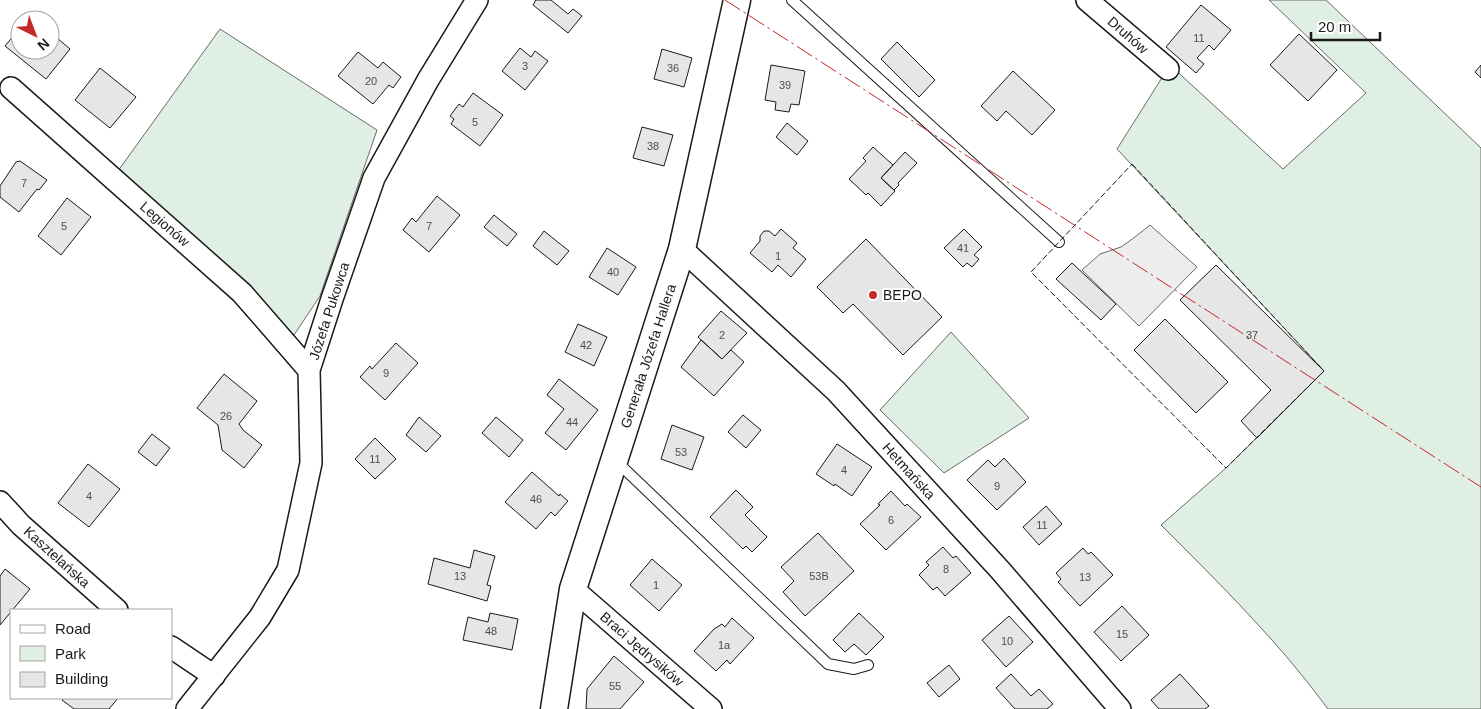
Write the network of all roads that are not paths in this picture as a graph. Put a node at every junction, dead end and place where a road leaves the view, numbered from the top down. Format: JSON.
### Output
{"nodes":[{"id":1,"x":477,"y":0,"type":"edge"},
{"id":2,"x":737,"y":0,"type":"edge"},
{"id":3,"x":792,"y":0,"type":"edge"},
{"id":4,"x":1088,"y":0,"type":"edge"},
{"id":5,"x":1168,"y":69,"type":"dead end"},
{"id":6,"x":11,"y":88,"type":"dead end"},
{"id":7,"x":1059,"y":242,"type":"dead end"},
{"id":8,"x":682,"y":249,"type":"junction"},
{"id":9,"x":309,"y":370,"type":"junction"},
{"id":10,"x":615,"y":460,"type":"junction"},
{"id":11,"x":0,"y":502,"type":"edge"},
{"id":12,"x":573,"y":589,"type":"junction"},
{"id":13,"x":116,"y":609,"type":"edge"},
{"id":14,"x":172,"y":648,"type":"edge"},
{"id":15,"x":868,"y":665,"type":"dead end"},
{"id":16,"x":214,"y":676,"type":"junction"},
{"id":17,"x":187,"y":709,"type":"edge"},
{"id":18,"x":554,"y":709,"type":"edge"},
{"id":19,"x":711,"y":709,"type":"edge"},
{"id":20,"x":1120,"y":709,"type":"edge"}],
"edges":[{"from":1,"to":9,"type":"street","name":"Józefa Pukowca"},
{"from":2,"to":8,"type":"street","name":"Generała Józefa Hallera"},
{"from":3,"to":7,"type":"lane"},
{"from":4,"to":5,"type":"street","name":"Druhów"},
{"from":6,"to":9,"type":"street","name":"Legionów"},
{"from":8,"to":10,"type":"street","name":"Generała Józefa Hallera"},
{"from":8,"to":20,"type":"street","name":"Hetmańska"},
{"from":9,"to":16,"type":"street","name":"Józefa Pukowca"},
{"from":10,"to":12,"type":"street","name":"Generała Józefa Hallera"},
{"from":10,"to":15,"type":"lane"},
{"from":11,"to":13,"type":"street","name":"Kasztelańska"},
{"from":12,"to":18,"type":"street","name":"Generała Józefa Hallera"},
{"from":12,"to":19,"type":"street","name":"Braci Jędrysików"},
{"from":14,"to":16,"type":"street"},
{"from":16,"to":17,"type":"street","name":"Józefa Pukowca"}]}
